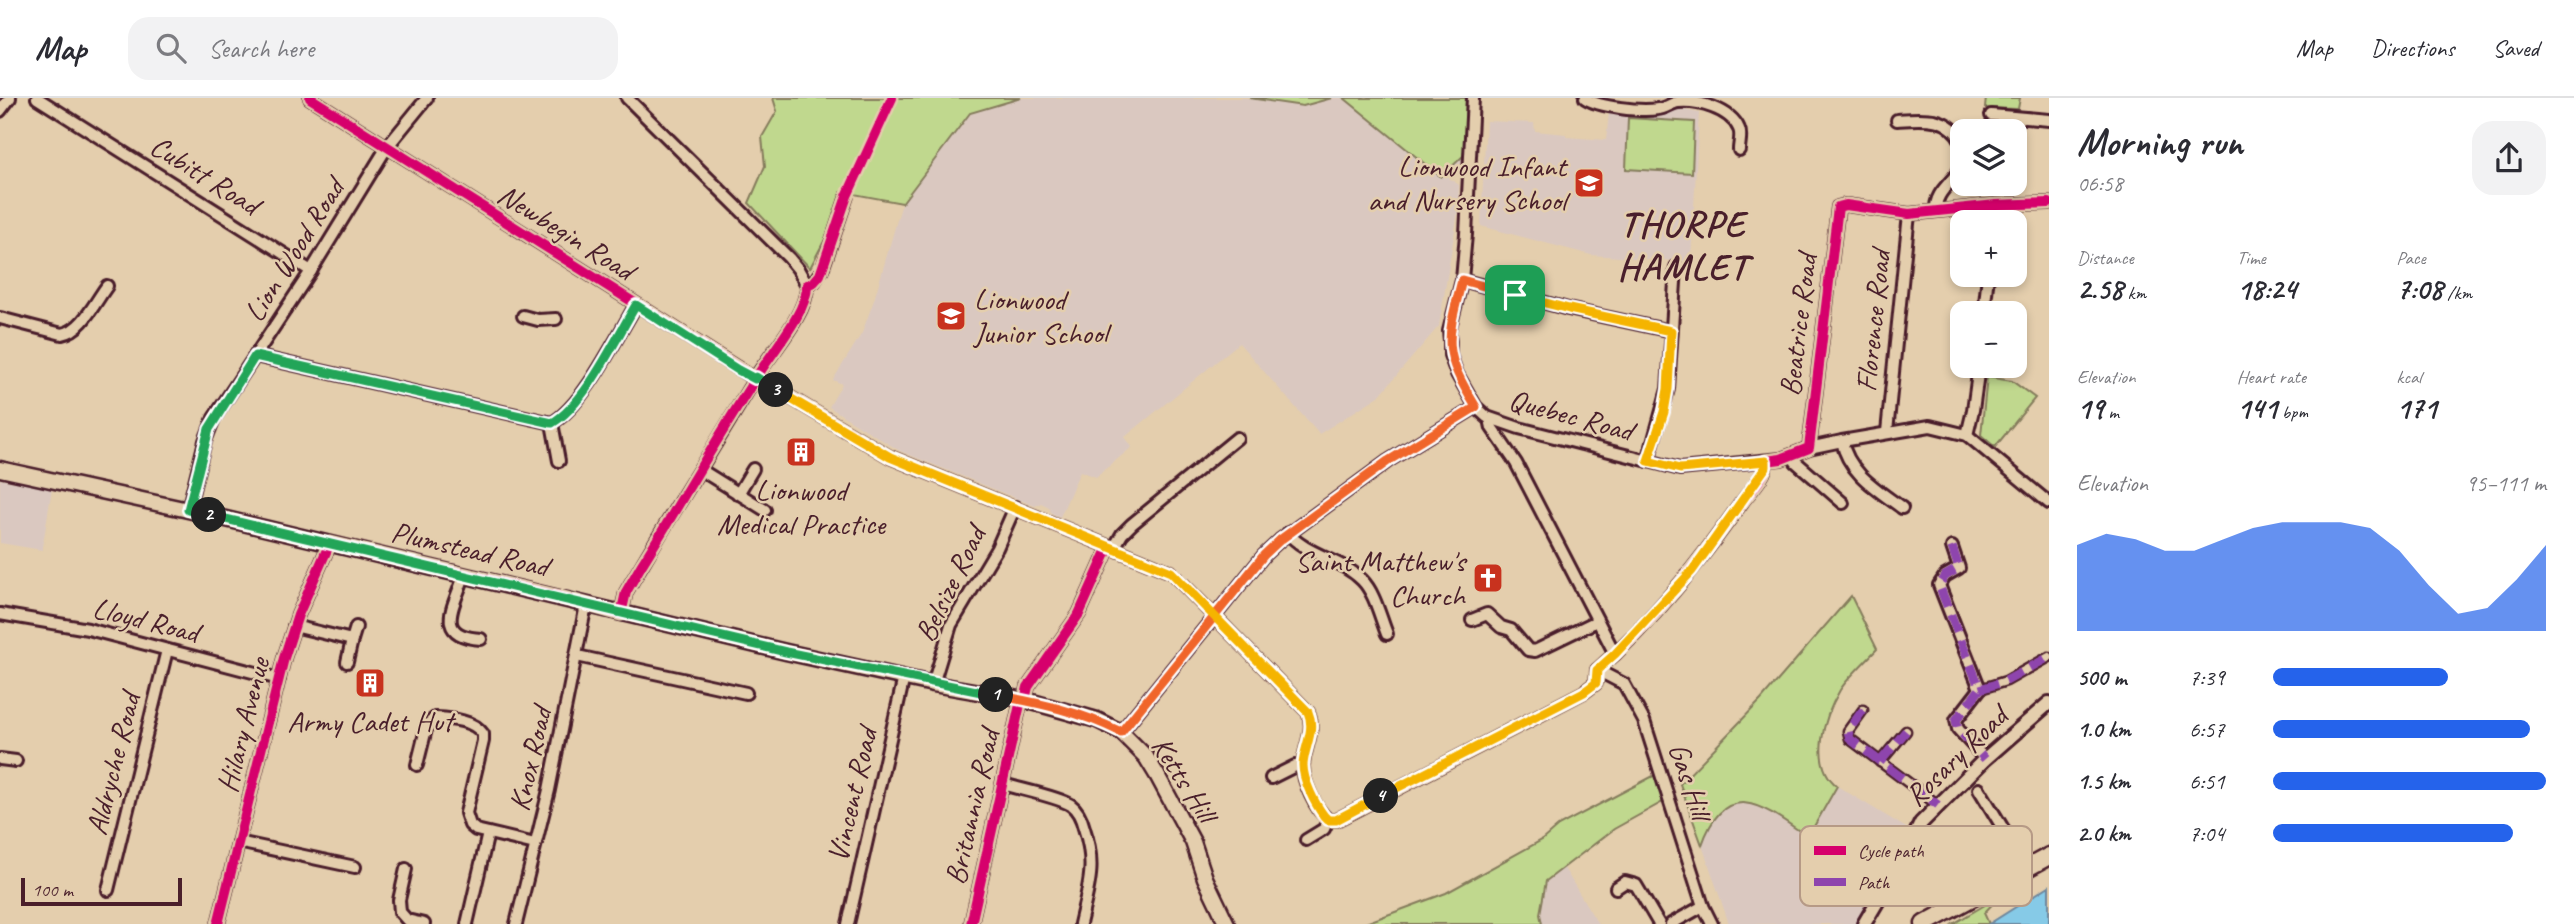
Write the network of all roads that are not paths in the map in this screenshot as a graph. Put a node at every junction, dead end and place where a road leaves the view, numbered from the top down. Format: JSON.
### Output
{"nodes":[{"id":1,"x":10,"y":98,"type":"edge"},
{"id":2,"x":37,"y":98,"type":"edge"},
{"id":3,"x":310,"y":98,"type":"edge"},
{"id":4,"x":627,"y":98,"type":"edge"},
{"id":5,"x":1473,"y":98,"type":"edge"},
{"id":6,"x":1585,"y":98,"type":"edge"},
{"id":7,"x":426,"y":99,"type":"edge"},
{"id":8,"x":0,"y":111,"type":"edge"},
{"id":9,"x":1991,"y":115,"type":"dead end"},
{"id":10,"x":1897,"y":120,"type":"dead end"},
{"id":11,"x":2049,"y":120,"type":"edge"},
{"id":12,"x":1950,"y":126,"type":"edge"},
{"id":13,"x":387,"y":147,"type":"junction"},
{"id":14,"x":1739,"y":150,"type":"dead end"},
{"id":15,"x":1950,"y":182,"type":"edge"},
{"id":16,"x":847,"y":196,"type":"dead end"},
{"id":17,"x":2049,"y":202,"type":"edge"},
{"id":18,"x":1996,"y":205,"type":"junction"},
{"id":19,"x":1995,"y":210,"type":"edge"},
{"id":20,"x":1936,"y":211,"type":"junction"},
{"id":21,"x":1909,"y":214,"type":"junction"},
{"id":22,"x":1676,"y":267,"type":"dead end"},
{"id":23,"x":311,"y":271,"type":"junction"},
{"id":24,"x":1462,"y":280,"type":"junction"},
{"id":25,"x":807,"y":285,"type":"junction"},
{"id":26,"x":107,"y":286,"type":"dead end"},
{"id":27,"x":636,"y":305,"type":"junction"},
{"id":28,"x":523,"y":316,"type":"dead end"},
{"id":29,"x":0,"y":318,"type":"edge"},
{"id":30,"x":556,"y":319,"type":"dead end"},
{"id":31,"x":1671,"y":331,"type":"junction"},
{"id":32,"x":255,"y":356,"type":"junction"},
{"id":33,"x":755,"y":378,"type":"junction"},
{"id":34,"x":1977,"y":378,"type":"edge"},
{"id":35,"x":1476,"y":407,"type":"junction"},
{"id":36,"x":1490,"y":419,"type":"junction"},
{"id":37,"x":552,"y":423,"type":"junction"},
{"id":38,"x":1887,"y":432,"type":"junction"},
{"id":39,"x":1966,"y":435,"type":"junction"},
{"id":40,"x":1237,"y":438,"type":"dead end"},
{"id":41,"x":1842,"y":441,"type":"junction"},
{"id":42,"x":1809,"y":448,"type":"junction"},
{"id":43,"x":1793,"y":455,"type":"junction"},
{"id":44,"x":558,"y":461,"type":"dead end"},
{"id":45,"x":1648,"y":461,"type":"junction"},
{"id":46,"x":1766,"y":461,"type":"junction"},
{"id":47,"x":0,"y":469,"type":"edge"},
{"id":48,"x":753,"y":469,"type":"dead end"},
{"id":49,"x":701,"y":470,"type":"junction"},
{"id":50,"x":738,"y":494,"type":"junction"},
{"id":51,"x":1843,"y":503,"type":"dead end"},
{"id":52,"x":2049,"y":503,"type":"edge"},
{"id":53,"x":1015,"y":507,"type":"junction"},
{"id":54,"x":1902,"y":509,"type":"dead end"},
{"id":55,"x":188,"y":510,"type":"junction"},
{"id":56,"x":765,"y":510,"type":"dead end"},
{"id":57,"x":1288,"y":533,"type":"junction"},
{"id":58,"x":330,"y":543,"type":"junction"},
{"id":59,"x":1111,"y":547,"type":"junction"},
{"id":60,"x":1952,"y":547,"type":"dead end"},
{"id":61,"x":464,"y":575,"type":"junction"},
{"id":62,"x":586,"y":605,"type":"junction"},
{"id":63,"x":0,"y":614,"type":"edge"},
{"id":64,"x":621,"y":614,"type":"junction"},
{"id":65,"x":1216,"y":615,"type":"junction"},
{"id":66,"x":1472,"y":620,"type":"dead end"},
{"id":67,"x":1597,"y":621,"type":"junction"},
{"id":68,"x":294,"y":626,"type":"junction"},
{"id":69,"x":356,"y":627,"type":"dead end"},
{"id":70,"x":1387,"y":634,"type":"dead end"},
{"id":71,"x":352,"y":640,"type":"junction"},
{"id":72,"x":473,"y":642,"type":"dead end"},
{"id":73,"x":167,"y":650,"type":"junction"},
{"id":74,"x":1615,"y":654,"type":"junction"},
{"id":75,"x":577,"y":656,"type":"junction"},
{"id":76,"x":2049,"y":657,"type":"edge"},
{"id":77,"x":346,"y":662,"type":"dead end"},
{"id":78,"x":1597,"y":670,"type":"junction"},
{"id":79,"x":904,"y":677,"type":"junction"},
{"id":80,"x":279,"y":679,"type":"junction"},
{"id":81,"x":933,"y":684,"type":"junction"},
{"id":82,"x":1980,"y":689,"type":"junction"},
{"id":83,"x":746,"y":693,"type":"dead end"},
{"id":84,"x":1019,"y":699,"type":"junction"},
{"id":85,"x":2049,"y":703,"type":"edge"},
{"id":86,"x":1863,"y":710,"type":"dead end"},
{"id":87,"x":1906,"y":731,"type":"dead end"},
{"id":88,"x":1121,"y":732,"type":"junction"},
{"id":89,"x":415,"y":758,"type":"dead end"},
{"id":90,"x":0,"y":759,"type":"edge"},
{"id":91,"x":1985,"y":759,"type":"junction"},
{"id":92,"x":16,"y":761,"type":"dead end"},
{"id":93,"x":1881,"y":762,"type":"junction"},
{"id":94,"x":1303,"y":768,"type":"junction"},
{"id":95,"x":1271,"y":778,"type":"dead end"},
{"id":96,"x":1003,"y":784,"type":"junction"},
{"id":97,"x":1979,"y":789,"type":"dead end"},
{"id":98,"x":1938,"y":805,"type":"junction"},
{"id":99,"x":1326,"y":825,"type":"junction"},
{"id":100,"x":1919,"y":826,"type":"edge"},
{"id":101,"x":2001,"y":826,"type":"edge"},
{"id":102,"x":488,"y":833,"type":"junction"},
{"id":103,"x":1306,"y":840,"type":"dead end"},
{"id":104,"x":238,"y":842,"type":"junction"},
{"id":105,"x":535,"y":844,"type":"junction"},
{"id":106,"x":2049,"y":856,"type":"edge"},
{"id":107,"x":2032,"y":865,"type":"edge"},
{"id":108,"x":355,"y":867,"type":"dead end"},
{"id":109,"x":407,"y":869,"type":"dead end"},
{"id":110,"x":1616,"y":888,"type":"dead end"},
{"id":111,"x":108,"y":890,"type":"dead end"},
{"id":112,"x":1703,"y":906,"type":"junction"},
{"id":113,"x":1874,"y":906,"type":"edge"},
{"id":114,"x":1957,"y":906,"type":"edge"},
{"id":115,"x":218,"y":924,"type":"edge"},
{"id":116,"x":424,"y":924,"type":"edge"},
{"id":117,"x":467,"y":924,"type":"edge"},
{"id":118,"x":516,"y":924,"type":"edge"},
{"id":119,"x":848,"y":924,"type":"edge"},
{"id":120,"x":971,"y":924,"type":"edge"},
{"id":121,"x":1080,"y":924,"type":"edge"},
{"id":122,"x":1227,"y":924,"type":"edge"},
{"id":123,"x":1658,"y":924,"type":"edge"},
{"id":124,"x":1671,"y":924,"type":"edge"},
{"id":125,"x":1712,"y":924,"type":"edge"},
{"id":126,"x":1864,"y":924,"type":"edge"},
{"id":127,"x":1924,"y":924,"type":"edge"}],
"edges":[{"from":1,"to":8,"type":"street"},
{"from":2,"to":23,"type":"street","name":"Cubitt Road"},
{"from":3,"to":13,"type":"street","name":"Newbegin Road"},
{"from":4,"to":25,"type":"street"},
{"from":5,"to":24,"type":"street"},
{"from":6,"to":14,"type":"street"},
{"from":7,"to":13,"type":"street","name":"Lion Wood Road"},
{"from":9,"to":11,"type":"street"},
{"from":10,"to":12,"type":"street"},
{"from":13,"to":23,"type":"street","name":"Lion Wood Road"},
{"from":13,"to":27,"type":"street","name":"Newbegin Road"},
{"from":15,"to":20,"type":"street"},
{"from":16,"to":25,"type":"street"},
{"from":17,"to":18,"type":"street"},
{"from":18,"to":19,"type":"street"},
{"from":18,"to":20,"type":"street"},
{"from":20,"to":21,"type":"street"},
{"from":21,"to":38,"type":"street","name":"Florence Road"},
{"from":21,"to":42,"type":"street","name":"Beatrice Road"},
{"from":22,"to":31,"type":"street"},
{"from":23,"to":32,"type":"street","name":"Lion Wood Road"},
{"from":24,"to":31,"type":"street"},
{"from":24,"to":35,"type":"street"},
{"from":25,"to":33,"type":"street"},
{"from":26,"to":29,"type":"street"},
{"from":27,"to":33,"type":"street","name":"Newbegin Road"},
{"from":27,"to":37,"type":"street"},
{"from":28,"to":30,"type":"street"},
{"from":31,"to":45,"type":"street"},
{"from":32,"to":37,"type":"street"},
{"from":32,"to":55,"type":"street","name":"Lion Wood Road"},
{"from":33,"to":49,"type":"street"},
{"from":33,"to":53,"type":"street","name":"Newbegin Road"},
{"from":34,"to":39,"type":"street"},
{"from":35,"to":36,"type":"street","name":"Quebec Road"},
{"from":35,"to":57,"type":"street","name":"Quebec Road"},
{"from":36,"to":45,"type":"street","name":"Quebec Road"},
{"from":36,"to":67,"type":"street"},
{"from":37,"to":44,"type":"street"},
{"from":38,"to":39,"type":"street","name":"Quebec Road"},
{"from":38,"to":41,"type":"street","name":"Quebec Road"},
{"from":39,"to":52,"type":"street"},
{"from":40,"to":59,"type":"street","name":"Britannia Road"},
{"from":41,"to":42,"type":"street","name":"Quebec Road"},
{"from":41,"to":54,"type":"street"},
{"from":42,"to":43,"type":"street","name":"Quebec Road"},
{"from":43,"to":46,"type":"street","name":"Quebec Road"},
{"from":43,"to":51,"type":"street"},
{"from":45,"to":46,"type":"street","name":"Quebec Road"},
{"from":46,"to":74,"type":"street"},
{"from":47,"to":55,"type":"main road","name":"Plumstead Road"},
{"from":48,"to":50,"type":"street"},
{"from":49,"to":50,"type":"street"},
{"from":49,"to":64,"type":"street"},
{"from":50,"to":56,"type":"street"},
{"from":53,"to":59,"type":"street","name":"Newbegin Road"},
{"from":53,"to":81,"type":"street","name":"Belsize Road"},
{"from":55,"to":58,"type":"main road","name":"Plumstead Road"},
{"from":57,"to":65,"type":"street","name":"Quebec Road"},
{"from":57,"to":70,"type":"street"},
{"from":58,"to":61,"type":"main road","name":"Plumstead Road"},
{"from":58,"to":68,"type":"street","name":"Hilary Avenue"},
{"from":59,"to":65,"type":"street","name":"Newbegin Road"},
{"from":59,"to":84,"type":"street","name":"Britannia Road"},
{"from":60,"to":82,"type":"street"},
{"from":61,"to":62,"type":"main road","name":"Plumstead Road"},
{"from":61,"to":72,"type":"street"},
{"from":62,"to":64,"type":"main road","name":"Plumstead Road"},
{"from":62,"to":75,"type":"street","name":"Knox Road"},
{"from":63,"to":73,"type":"street","name":"Lloyd Road"},
{"from":64,"to":79,"type":"main road","name":"Plumstead Road"},
{"from":65,"to":88,"type":"street","name":"Quebec Road"},
{"from":65,"to":94,"type":"street","name":"Newbegin Road"},
{"from":66,"to":67,"type":"street"},
{"from":67,"to":74,"type":"street"},
{"from":68,"to":71,"type":"street"},
{"from":68,"to":80,"type":"street","name":"Hilary Avenue"},
{"from":69,"to":71,"type":"street"},
{"from":71,"to":77,"type":"street"},
{"from":73,"to":80,"type":"street","name":"Lloyd Road"},
{"from":73,"to":111,"type":"street","name":"Aldryche Road"},
{"from":74,"to":78,"type":"street"},
{"from":75,"to":83,"type":"street"},
{"from":75,"to":105,"type":"street","name":"Knox Road"},
{"from":76,"to":82,"type":"street"},
{"from":78,"to":99,"type":"street"},
{"from":78,"to":112,"type":"street","name":"Gas Hill"},
{"from":79,"to":81,"type":"main road","name":"Plumstead Road"},
{"from":79,"to":119,"type":"street","name":"Vincent Road"},
{"from":80,"to":104,"type":"street","name":"Hilary Avenue"},
{"from":81,"to":84,"type":"main road","name":"Plumstead Road"},
{"from":82,"to":91,"type":"street"},
{"from":84,"to":88,"type":"main road","name":"Ketts Hill"},
{"from":84,"to":96,"type":"street","name":"Britannia Road"},
{"from":85,"to":91,"type":"street","name":"Rosary Road"},
{"from":86,"to":93,"type":"street"},
{"from":87,"to":93,"type":"street"},
{"from":88,"to":122,"type":"main road","name":"Ketts Hill"},
{"from":89,"to":102,"type":"street"},
{"from":90,"to":92,"type":"street"},
{"from":91,"to":98,"type":"street","name":"Rosary Road"},
{"from":93,"to":98,"type":"street"},
{"from":94,"to":95,"type":"street"},
{"from":94,"to":99,"type":"street"},
{"from":96,"to":120,"type":"street","name":"Britannia Road"},
{"from":96,"to":121,"type":"street"},
{"from":97,"to":101,"type":"street"},
{"from":98,"to":100,"type":"street","name":"Rosary Road"},
{"from":99,"to":103,"type":"street"},
{"from":102,"to":105,"type":"street"},
{"from":102,"to":117,"type":"street"},
{"from":104,"to":108,"type":"street"},
{"from":104,"to":115,"type":"street","name":"Hilary Avenue"},
{"from":105,"to":118,"type":"street","name":"Knox Road"},
{"from":106,"to":107,"type":"main road"},
{"from":109,"to":116,"type":"street"},
{"from":110,"to":123,"type":"street"},
{"from":112,"to":124,"type":"street"},
{"from":112,"to":125,"type":"street","name":"Gas Hill"},
{"from":113,"to":126,"type":"street","name":"Rosary Road"},
{"from":114,"to":127,"type":"main road"}]}
